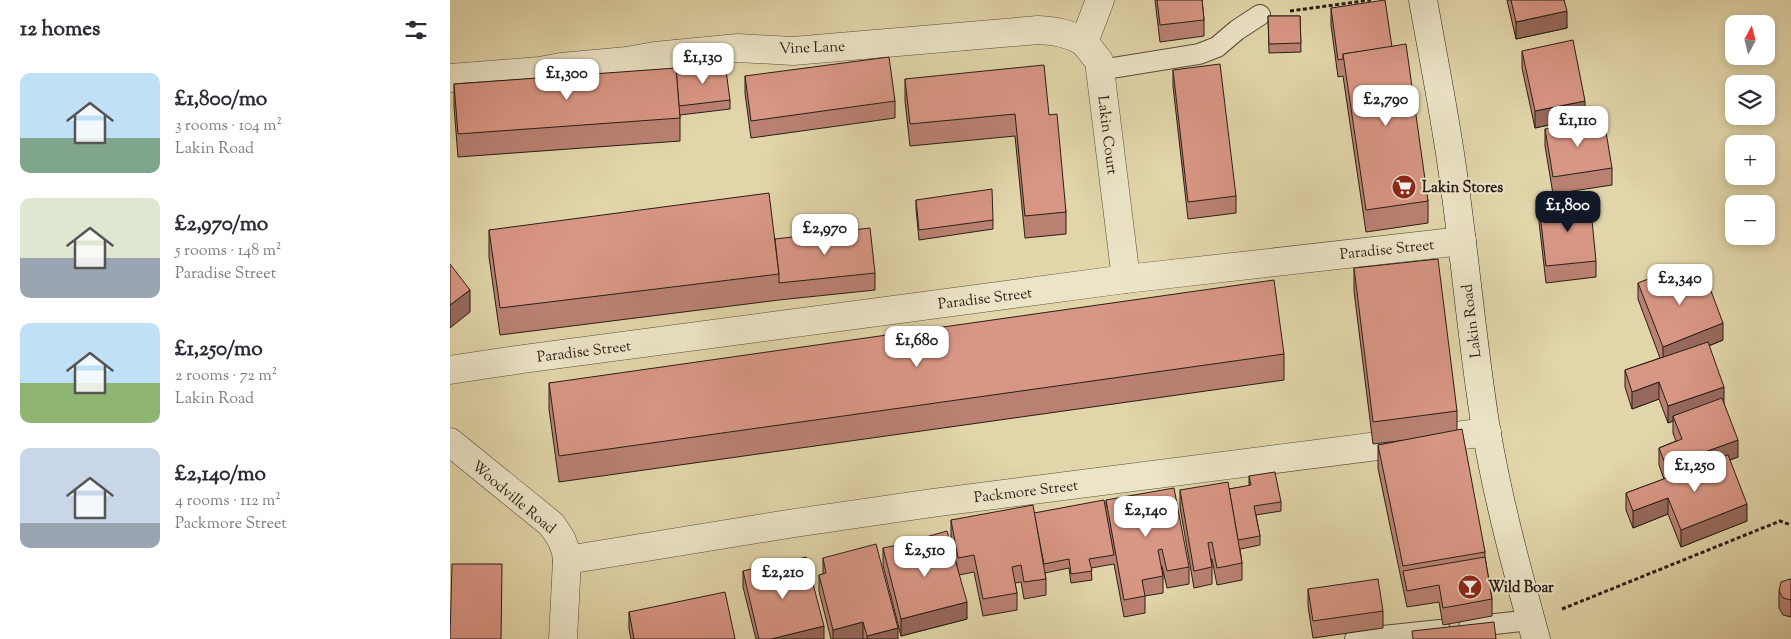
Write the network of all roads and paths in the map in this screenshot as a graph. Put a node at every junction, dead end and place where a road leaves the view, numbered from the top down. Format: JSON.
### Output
{"nodes":[{"id":1,"x":1100,"y":0,"type":"edge"},
{"id":2,"x":1371,"y":0,"type":"edge"},
{"id":3,"x":1423,"y":0,"type":"edge"},
{"id":4,"x":1260,"y":15,"type":"joint"},
{"id":5,"x":1084,"y":42,"type":"junction"},
{"id":6,"x":1100,"y":70,"type":"junction"},
{"id":7,"x":450,"y":78,"type":"edge"},
{"id":8,"x":1462,"y":241,"type":"junction"},
{"id":9,"x":1126,"y":279,"type":"junction"},
{"id":10,"x":450,"y":370,"type":"edge"},
{"id":11,"x":1487,"y":432,"type":"junction"},
{"id":12,"x":450,"y":442,"type":"edge"},
{"id":13,"x":1791,"y":525,"type":"edge"},
{"id":14,"x":567,"y":560,"type":"junction"},
{"id":15,"x":1533,"y":629,"type":"edge"},
{"id":16,"x":563,"y":639,"type":"edge"},
{"id":17,"x":1355,"y":639,"type":"edge"}],
"edges":[{"from":1,"to":5,"type":"street"},
{"from":2,"to":4,"type":"path"},
{"from":3,"to":8,"type":"street","name":"Lakin Road"},
{"from":4,"to":6,"type":"lane"},
{"from":5,"to":6,"type":"street","name":"Lakin Court"},
{"from":5,"to":7,"type":"street","name":"Vine Lane"},
{"from":6,"to":9,"type":"street","name":"Lakin Court"},
{"from":8,"to":9,"type":"street","name":"Paradise Street"},
{"from":8,"to":11,"type":"street","name":"Lakin Road"},
{"from":9,"to":10,"type":"street","name":"Paradise Street"},
{"from":11,"to":14,"type":"street","name":"Packmore Street"},
{"from":11,"to":15,"type":"street","name":"Lakin Road"},
{"from":12,"to":14,"type":"street","name":"Woodville Road"},
{"from":13,"to":15,"type":"path"},
{"from":14,"to":16,"type":"street","name":"Woodville Road"},
{"from":15,"to":17,"type":"lane"}]}
